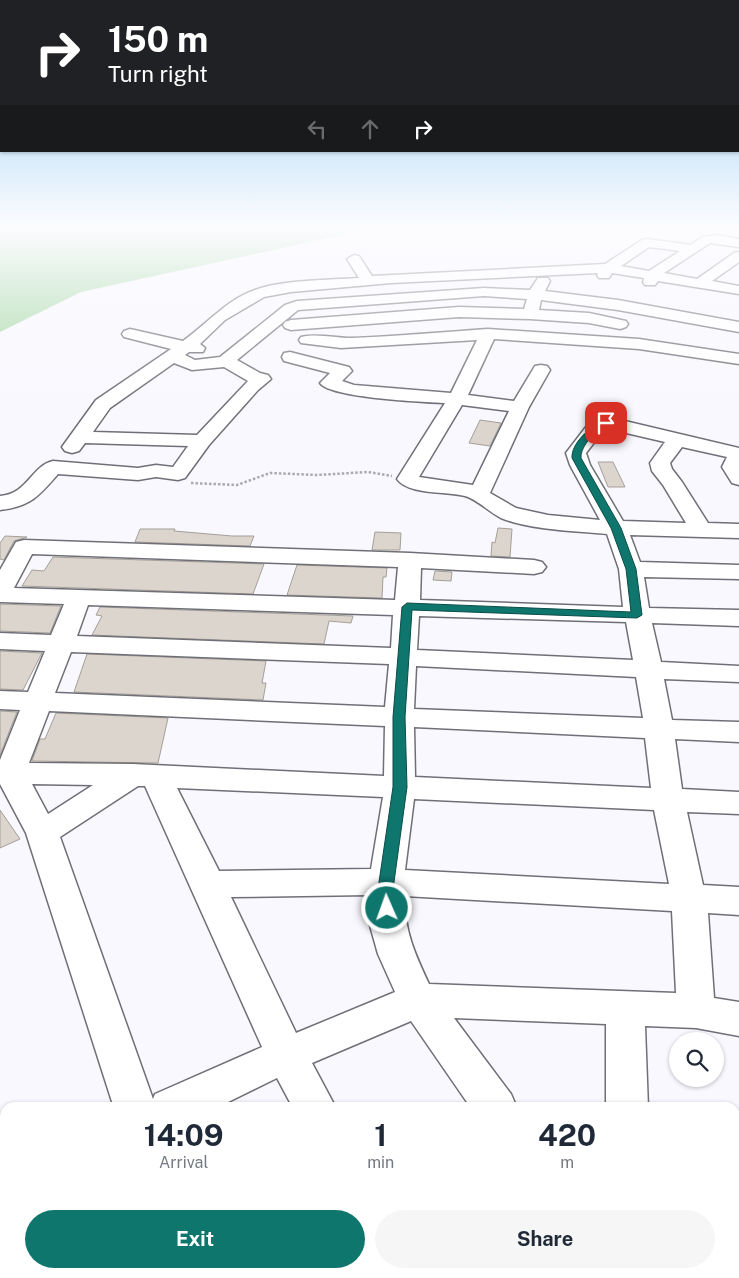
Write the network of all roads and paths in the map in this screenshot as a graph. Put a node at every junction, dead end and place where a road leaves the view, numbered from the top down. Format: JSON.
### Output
{"nodes":[{"id":1,"x":326,"y":286,"type":"edge"},
{"id":2,"x":487,"y":286,"type":"edge"},
{"id":3,"x":541,"y":286,"type":"edge"},
{"id":4,"x":598,"y":286,"type":"edge"},
{"id":5,"x":651,"y":286,"type":"edge"},
{"id":6,"x":715,"y":286,"type":"edge"},
{"id":7,"x":739,"y":290,"type":"edge"},
{"id":8,"x":484,"y":292,"type":"junction"},
{"id":9,"x":535,"y":295,"type":"junction"},
{"id":10,"x":590,"y":301,"type":"junction"},
{"id":11,"x":636,"y":307,"type":"junction"},
{"id":12,"x":474,"y":311,"type":"junction"},
{"id":13,"x":530,"y":314,"type":"junction"},
{"id":14,"x":589,"y":318,"type":"junction"},
{"id":15,"x":324,"y":323,"type":"junction"},
{"id":16,"x":620,"y":324,"type":"junction"},
{"id":17,"x":268,"y":326,"type":"junction"},
{"id":18,"x":638,"y":327,"type":"dead end"},
{"id":19,"x":739,"y":327,"type":"edge"},
{"id":20,"x":130,"y":334,"type":"dead end"},
{"id":21,"x":488,"y":334,"type":"junction"},
{"id":22,"x":684,"y":336,"type":"dead end"},
{"id":23,"x":307,"y":340,"type":"junction"},
{"id":24,"x":186,"y":346,"type":"junction"},
{"id":25,"x":739,"y":346,"type":"edge"},
{"id":26,"x":232,"y":356,"type":"junction"},
{"id":27,"x":290,"y":357,"type":"junction"},
{"id":28,"x":170,"y":358,"type":"junction"},
{"id":29,"x":739,"y":359,"type":"edge"},
{"id":30,"x":541,"y":370,"type":"dead end"},
{"id":31,"x":262,"y":379,"type":"junction"},
{"id":32,"x":458,"y":399,"type":"junction"},
{"id":33,"x":520,"y":407,"type":"junction"},
{"id":34,"x":81,"y":437,"type":"junction"},
{"id":35,"x":678,"y":439,"type":"junction"},
{"id":36,"x":202,"y":441,"type":"junction"},
{"id":37,"x":739,"y":456,"type":"edge"},
{"id":38,"x":52,"y":467,"type":"junction"},
{"id":39,"x":407,"y":479,"type":"junction"},
{"id":40,"x":739,"y":479,"type":"edge"},
{"id":41,"x":189,"y":483,"type":"dead end"},
{"id":42,"x":479,"y":494,"type":"junction"},
{"id":43,"x":0,"y":503,"type":"edge"},
{"id":44,"x":616,"y":528,"type":"junction"},
{"id":45,"x":701,"y":530,"type":"junction"},
{"id":46,"x":739,"y":531,"type":"edge"},
{"id":47,"x":410,"y":560,"type":"junction"},
{"id":48,"x":534,"y":567,"type":"dead end"},
{"id":49,"x":631,"y":569,"type":"junction"},
{"id":50,"x":739,"y":572,"type":"edge"},
{"id":51,"x":0,"y":593,"type":"edge"},
{"id":52,"x":79,"y":597,"type":"junction"},
{"id":53,"x":407,"y":607,"type":"junction"},
{"id":54,"x":637,"y":615,"type":"junction"},
{"id":55,"x":739,"y":618,"type":"edge"},
{"id":56,"x":0,"y":641,"type":"edge"},
{"id":57,"x":61,"y":643,"type":"junction"},
{"id":58,"x":404,"y":657,"type":"junction"},
{"id":59,"x":649,"y":670,"type":"junction"},
{"id":60,"x":739,"y":674,"type":"edge"},
{"id":61,"x":0,"y":700,"type":"edge"},
{"id":62,"x":36,"y":702,"type":"junction"},
{"id":63,"x":399,"y":717,"type":"junction"},
{"id":64,"x":659,"y":728,"type":"junction"},
{"id":65,"x":739,"y":732,"type":"edge"},
{"id":66,"x":5,"y":773,"type":"edge"},
{"id":67,"x":144,"y":775,"type":"junction"},
{"id":68,"x":400,"y":787,"type":"junction"},
{"id":69,"x":668,"y":799,"type":"junction"},
{"id":70,"x":739,"y":803,"type":"edge"},
{"id":71,"x":42,"y":833,"type":"junction"},
{"id":72,"x":386,"y":882,"type":"junction"},
{"id":73,"x":208,"y":884,"type":"junction"},
{"id":74,"x":688,"y":899,"type":"junction"},
{"id":75,"x":739,"y":901,"type":"edge"},
{"id":76,"x":418,"y":1000,"type":"junction"},
{"id":77,"x":624,"y":1008,"type":"junction"},
{"id":78,"x":696,"y":1011,"type":"junction"},
{"id":79,"x":739,"y":1019,"type":"edge"},
{"id":80,"x":286,"y":1055,"type":"junction"},
{"id":81,"x":133,"y":1102,"type":"edge"},
{"id":82,"x":183,"y":1102,"type":"edge"},
{"id":83,"x":312,"y":1102,"type":"edge"},
{"id":84,"x":492,"y":1102,"type":"edge"},
{"id":85,"x":627,"y":1102,"type":"edge"}],
"edges":[{"from":1,"to":24,"type":"street"},
{"from":2,"to":8,"type":"street"},
{"from":3,"to":9,"type":"street"},
{"from":4,"to":10,"type":"street"},
{"from":5,"to":11,"type":"street"},
{"from":6,"to":7,"type":"street"},
{"from":8,"to":9,"type":"street"},
{"from":8,"to":12,"type":"street"},
{"from":8,"to":17,"type":"street"},
{"from":9,"to":10,"type":"street"},
{"from":9,"to":13,"type":"street"},
{"from":10,"to":11,"type":"street"},
{"from":10,"to":14,"type":"street"},
{"from":11,"to":16,"type":"street"},
{"from":11,"to":19,"type":"street"},
{"from":12,"to":13,"type":"street"},
{"from":12,"to":15,"type":"street"},
{"from":13,"to":14,"type":"street"},
{"from":14,"to":16,"type":"street"},
{"from":15,"to":17,"type":"street"},
{"from":15,"to":23,"type":"street"},
{"from":16,"to":18,"type":"street"},
{"from":17,"to":26,"type":"street"},
{"from":20,"to":24,"type":"street"},
{"from":21,"to":23,"type":"street"},
{"from":21,"to":29,"type":"street"},
{"from":21,"to":32,"type":"street"},
{"from":22,"to":25,"type":"street"},
{"from":23,"to":27,"type":"street"},
{"from":24,"to":26,"type":"street"},
{"from":24,"to":28,"type":"street"},
{"from":26,"to":28,"type":"street"},
{"from":26,"to":31,"type":"street"},
{"from":27,"to":31,"type":"street"},
{"from":27,"to":32,"type":"street"},
{"from":28,"to":34,"type":"street"},
{"from":30,"to":33,"type":"street"},
{"from":31,"to":36,"type":"street"},
{"from":32,"to":33,"type":"street"},
{"from":32,"to":39,"type":"street"},
{"from":33,"to":42,"type":"street"},
{"from":34,"to":36,"type":"street"},
{"from":34,"to":38,"type":"street"},
{"from":35,"to":37,"type":"street"},
{"from":35,"to":44,"type":"street"},
{"from":35,"to":45,"type":"street"},
{"from":36,"to":38,"type":"street"},
{"from":37,"to":40,"type":"street"},
{"from":38,"to":43,"type":"street"},
{"from":39,"to":41,"type":"path"},
{"from":39,"to":42,"type":"street"},
{"from":42,"to":44,"type":"street"},
{"from":44,"to":45,"type":"street"},
{"from":44,"to":49,"type":"street"},
{"from":45,"to":46,"type":"street"},
{"from":47,"to":48,"type":"street"},
{"from":47,"to":51,"type":"street"},
{"from":47,"to":53,"type":"street"},
{"from":49,"to":50,"type":"street"},
{"from":49,"to":54,"type":"street"},
{"from":51,"to":52,"type":"street"},
{"from":52,"to":53,"type":"street"},
{"from":52,"to":57,"type":"street"},
{"from":53,"to":54,"type":"street"},
{"from":53,"to":58,"type":"street"},
{"from":54,"to":55,"type":"street"},
{"from":54,"to":59,"type":"street"},
{"from":56,"to":57,"type":"street"},
{"from":57,"to":58,"type":"street"},
{"from":57,"to":62,"type":"street"},
{"from":58,"to":59,"type":"street"},
{"from":58,"to":63,"type":"street"},
{"from":59,"to":60,"type":"street"},
{"from":59,"to":64,"type":"street"},
{"from":61,"to":62,"type":"street"},
{"from":62,"to":63,"type":"street"},
{"from":62,"to":66,"type":"street"},
{"from":63,"to":64,"type":"street"},
{"from":63,"to":68,"type":"street"},
{"from":64,"to":65,"type":"street"},
{"from":64,"to":69,"type":"street"},
{"from":66,"to":67,"type":"street"},
{"from":66,"to":71,"type":"street"},
{"from":67,"to":68,"type":"street"},
{"from":67,"to":71,"type":"street"},
{"from":67,"to":73,"type":"street"},
{"from":68,"to":69,"type":"street"},
{"from":68,"to":72,"type":"street"},
{"from":69,"to":70,"type":"street"},
{"from":69,"to":74,"type":"street"},
{"from":71,"to":81,"type":"street"},
{"from":72,"to":73,"type":"street"},
{"from":72,"to":74,"type":"street"},
{"from":72,"to":76,"type":"street"},
{"from":73,"to":80,"type":"street"},
{"from":74,"to":75,"type":"street"},
{"from":74,"to":78,"type":"street"},
{"from":76,"to":77,"type":"street"},
{"from":76,"to":80,"type":"street"},
{"from":76,"to":84,"type":"street"},
{"from":77,"to":78,"type":"street"},
{"from":77,"to":85,"type":"street"},
{"from":78,"to":79,"type":"street"},
{"from":80,"to":82,"type":"street"},
{"from":80,"to":83,"type":"street"}]}
